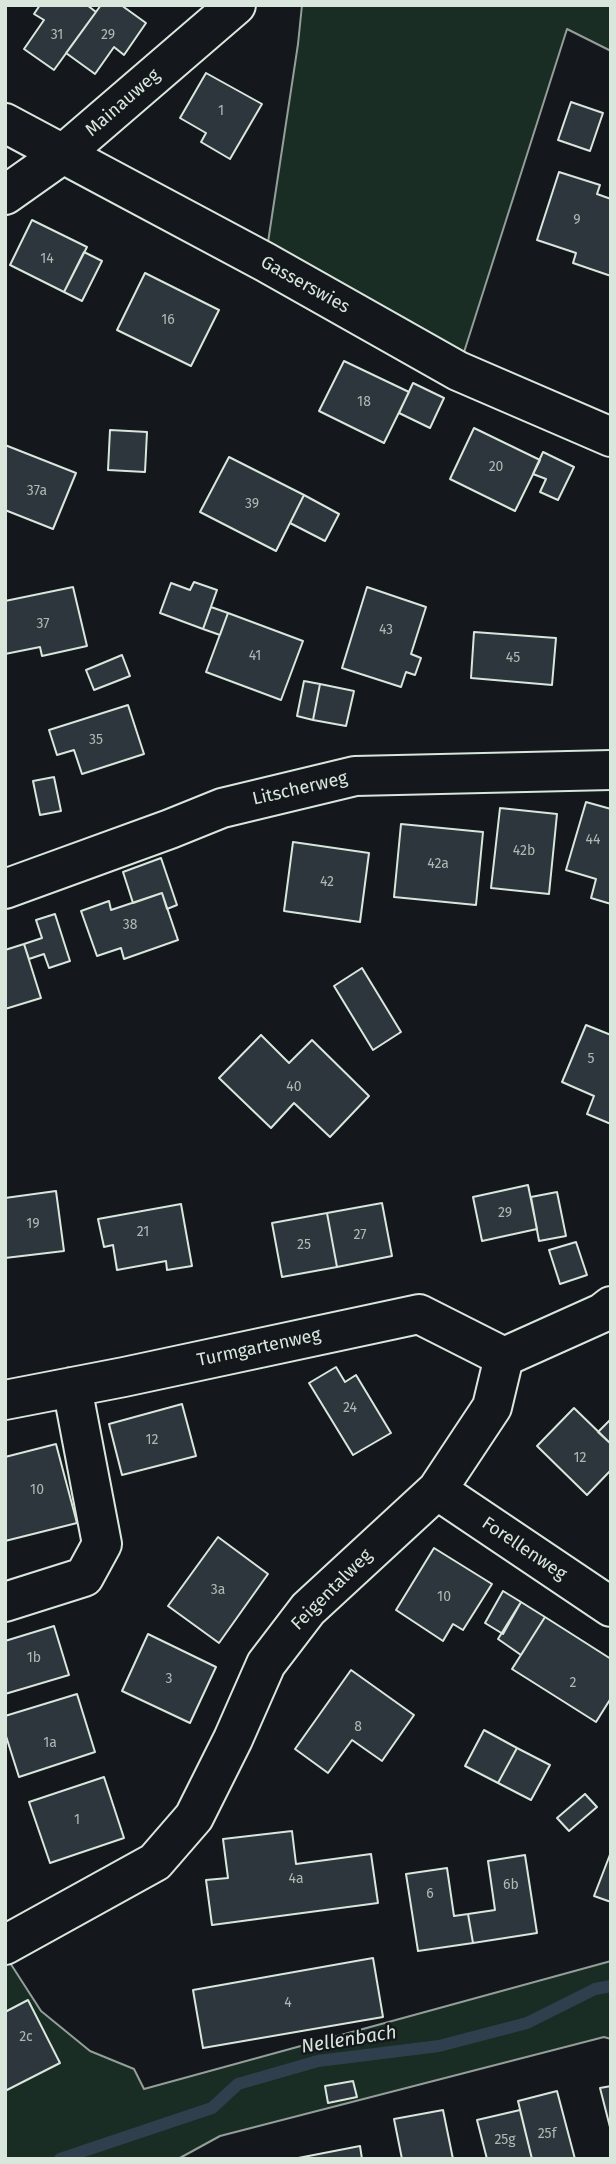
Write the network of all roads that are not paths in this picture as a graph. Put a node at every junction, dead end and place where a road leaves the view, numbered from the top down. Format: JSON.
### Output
{"nodes":[{"id":1,"x":236,"y":5,"type":"edge"},
{"id":2,"x":5,"y":123,"type":"edge"},
{"id":3,"x":63,"y":154,"type":"junction"},
{"id":4,"x":5,"y":195,"type":"edge"},
{"id":5,"x":611,"y":437,"type":"edge"},
{"id":6,"x":611,"y":770,"type":"edge"},
{"id":7,"x":5,"y":889,"type":"edge"},
{"id":8,"x":611,"y":1306,"type":"edge"},
{"id":9,"x":504,"y":1356,"type":"junction"},
{"id":10,"x":72,"y":1387,"type":"junction"},
{"id":11,"x":5,"y":1400,"type":"edge"},
{"id":12,"x":437,"y":1490,"type":"junction"},
{"id":13,"x":5,"y":1602,"type":"edge"},
{"id":14,"x":611,"y":1607,"type":"edge"},
{"id":15,"x":5,"y":1945,"type":"edge"}],
"edges":[{"from":1,"to":3,"type":"street","name":"Mainauweg"},
{"from":2,"to":3,"type":"street","name":"Gasserswies"},
{"from":3,"to":4,"type":"street","name":"Mainauweg"},
{"from":3,"to":5,"type":"street","name":"Gasserswies"},
{"from":6,"to":7,"type":"street","name":"Litscherweg"},
{"from":8,"to":9,"type":"street"},
{"from":9,"to":10,"type":"street","name":"Turmgartenweg"},
{"from":9,"to":12,"type":"street","name":"Feigentalweg"},
{"from":10,"to":11,"type":"street","name":"Turmgartenweg"},
{"from":10,"to":13,"type":"street"},
{"from":12,"to":14,"type":"street","name":"Forellenweg"},
{"from":12,"to":15,"type":"street","name":"Feigentalweg"}]}
